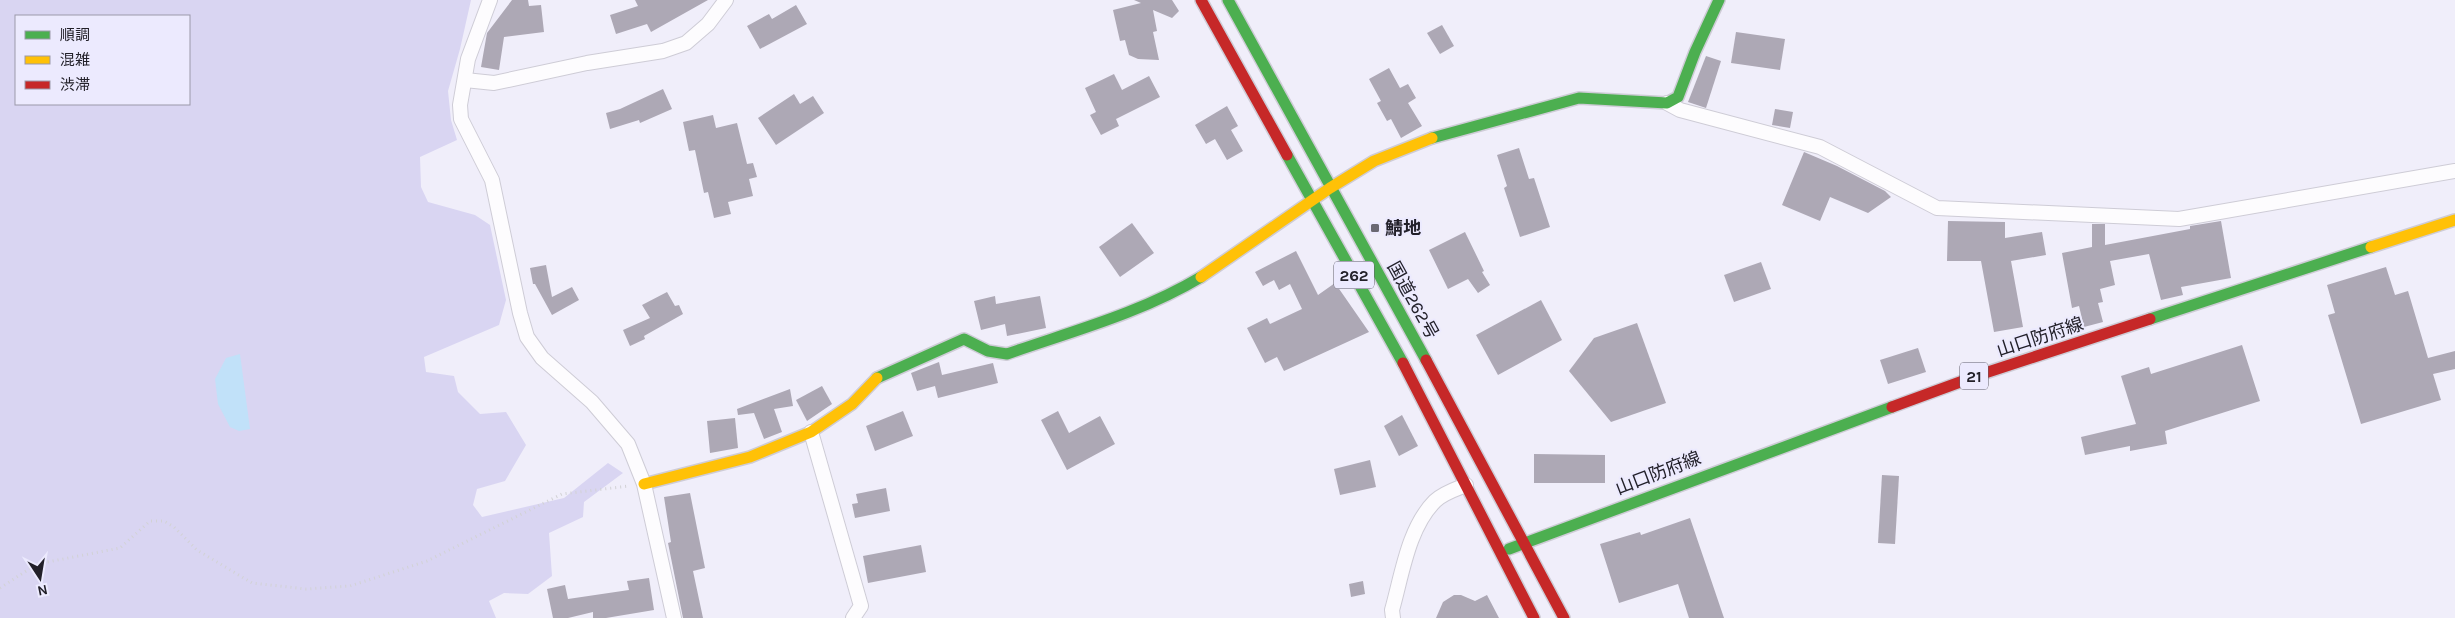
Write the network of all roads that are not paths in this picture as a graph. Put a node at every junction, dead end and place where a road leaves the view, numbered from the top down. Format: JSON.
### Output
{"nodes":[{"id":1,"x":490,"y":0,"type":"edge"},
{"id":2,"x":726,"y":0,"type":"edge"},
{"id":3,"x":1201,"y":0,"type":"edge"},
{"id":4,"x":1228,"y":0,"type":"edge"},
{"id":5,"x":1719,"y":0,"type":"edge"},
{"id":6,"x":465,"y":80,"type":"junction"},
{"id":7,"x":1667,"y":103,"type":"junction"},
{"id":8,"x":2455,"y":171,"type":"edge"},
{"id":9,"x":1330,"y":188,"type":"junction"},
{"id":10,"x":1312,"y":201,"type":"junction"},
{"id":11,"x":2455,"y":220,"type":"edge"},
{"id":12,"x":811,"y":432,"type":"junction"},
{"id":13,"x":644,"y":484,"type":"junction"},
{"id":14,"x":1466,"y":485,"type":"junction"},
{"id":15,"x":1524,"y":542,"type":"junction"},
{"id":16,"x":1500,"y":554,"type":"junction"},
{"id":17,"x":674,"y":618,"type":"edge"},
{"id":18,"x":853,"y":618,"type":"edge"},
{"id":19,"x":1393,"y":618,"type":"edge"},
{"id":20,"x":1534,"y":618,"type":"edge"},
{"id":21,"x":1564,"y":618,"type":"edge"}],
"edges":[{"from":1,"to":6,"type":"street"},
{"from":2,"to":6,"type":"street"},
{"from":3,"to":10,"type":"main road","number":"262"},
{"from":4,"to":9,"type":"main road","name":"国道262号","number":"262"},
{"from":5,"to":7,"type":"main road"},
{"from":6,"to":13,"type":"street"},
{"from":7,"to":8,"type":"street"},
{"from":7,"to":9,"type":"main road"},
{"from":9,"to":10,"type":"main road"},
{"from":9,"to":15,"type":"main road","name":"国道262号","number":"262"},
{"from":10,"to":12,"type":"main road"},
{"from":10,"to":14,"type":"main road","number":"262"},
{"from":11,"to":15,"type":"main road","name":"山口防府線","number":"21"},
{"from":12,"to":13,"type":"main road"},
{"from":12,"to":18,"type":"street"},
{"from":13,"to":17,"type":"street"},
{"from":14,"to":16,"type":"main road","number":"262"},
{"from":14,"to":19,"type":"street"},
{"from":15,"to":16,"type":"main road","name":"山口防府線","number":"21"},
{"from":15,"to":21,"type":"main road","name":"国道262号","number":"262"},
{"from":16,"to":20,"type":"main road","number":"262"}]}
